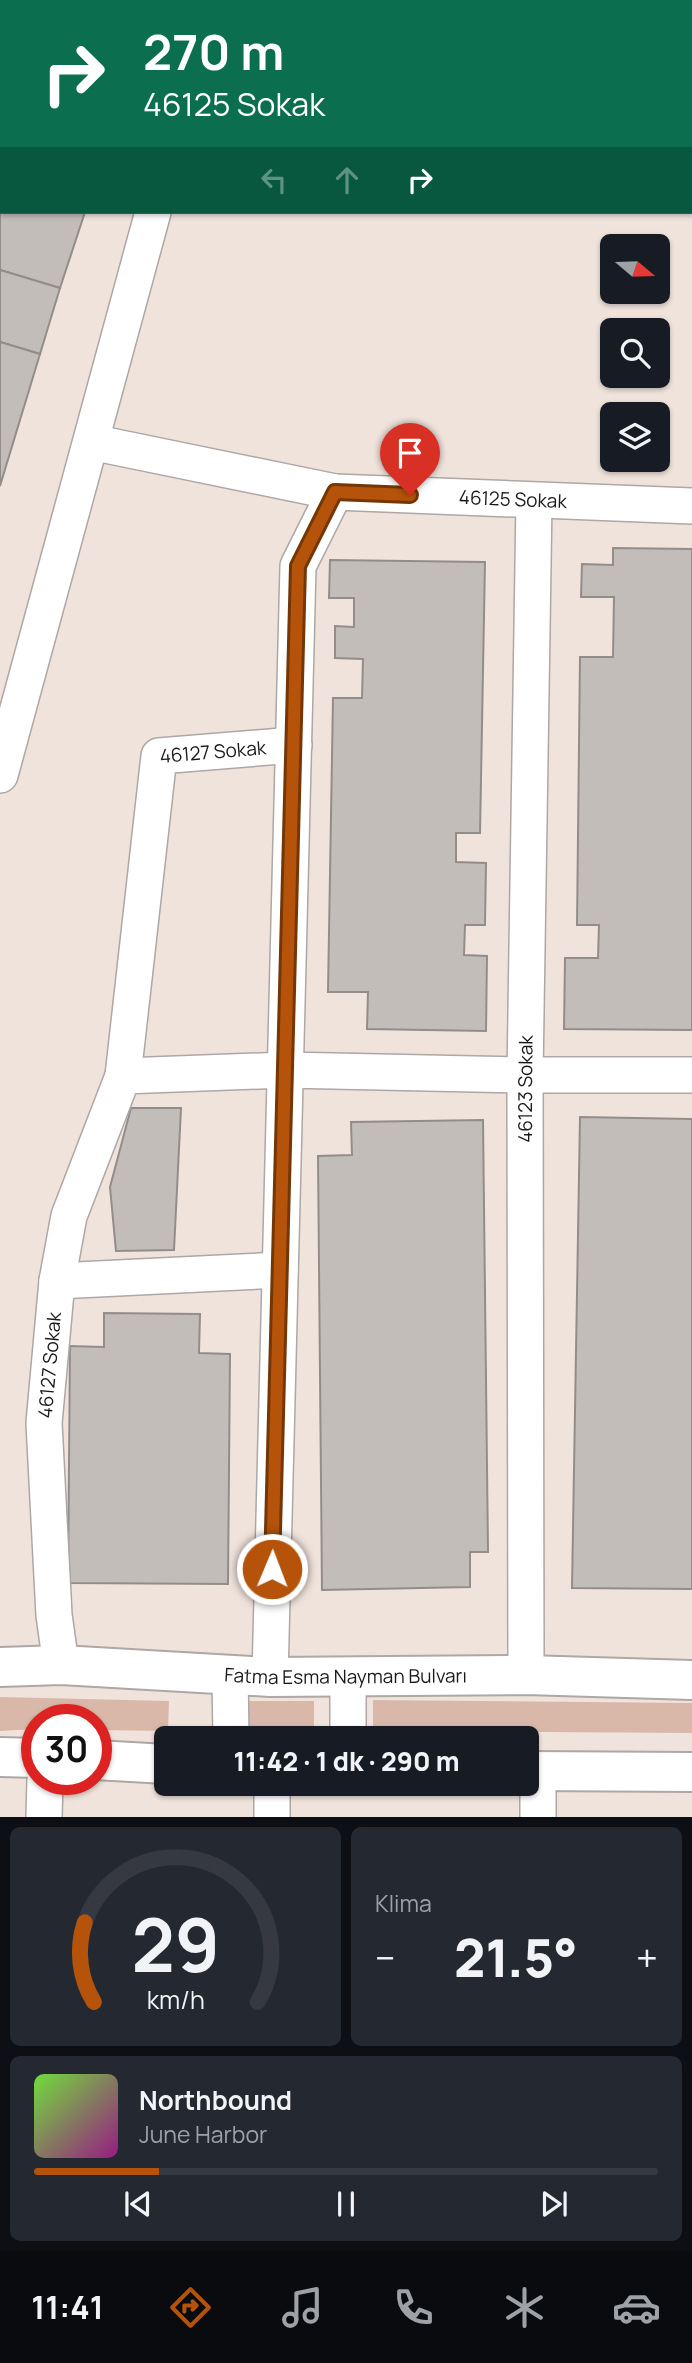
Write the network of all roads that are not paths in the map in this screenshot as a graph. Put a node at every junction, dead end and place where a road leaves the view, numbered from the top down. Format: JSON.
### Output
{"nodes":[{"id":1,"x":152,"y":214,"type":"edge"},
{"id":2,"x":91,"y":442,"type":"junction"},
{"id":3,"x":335,"y":492,"type":"junction"},
{"id":4,"x":534,"y":501,"type":"junction"},
{"id":5,"x":692,"y":506,"type":"edge"},
{"id":6,"x":294,"y":745,"type":"junction"},
{"id":7,"x":0,"y":775,"type":"edge"},
{"id":8,"x":285,"y":1070,"type":"junction"},
{"id":9,"x":525,"y":1075,"type":"junction"},
{"id":10,"x":692,"y":1075,"type":"edge"},
{"id":11,"x":123,"y":1076,"type":"junction"},
{"id":12,"x":280,"y":1270,"type":"junction"},
{"id":13,"x":57,"y":1281,"type":"junction"},
{"id":14,"x":61,"y":1665,"type":"junction"},
{"id":15,"x":0,"y":1667,"type":"edge"},
{"id":16,"x":230,"y":1675,"type":"junction"},
{"id":17,"x":526,"y":1675,"type":"junction"},
{"id":18,"x":270,"y":1677,"type":"junction"},
{"id":19,"x":348,"y":1677,"type":"junction"},
{"id":20,"x":692,"y":1680,"type":"edge"},
{"id":21,"x":232,"y":1726,"type":"edge"},
{"id":22,"x":348,"y":1726,"type":"edge"},
{"id":23,"x":0,"y":1757,"type":"edge"},
{"id":24,"x":21,"y":1758,"type":"edge"},
{"id":25,"x":112,"y":1761,"type":"edge"},
{"id":26,"x":154,"y":1763,"type":"edge"},
{"id":27,"x":539,"y":1771,"type":"edge"},
{"id":28,"x":692,"y":1772,"type":"edge"},
{"id":29,"x":45,"y":1795,"type":"edge"},
{"id":30,"x":272,"y":1796,"type":"edge"},
{"id":31,"x":536,"y":1796,"type":"edge"},
{"id":32,"x":44,"y":1817,"type":"edge"},
{"id":33,"x":272,"y":1817,"type":"edge"},
{"id":34,"x":538,"y":1817,"type":"edge"}],
"edges":[{"from":1,"to":2,"type":"street"},
{"from":2,"to":3,"type":"street","name":"46125 Sokak"},
{"from":2,"to":7,"type":"street"},
{"from":3,"to":4,"type":"street","name":"46125 Sokak"},
{"from":3,"to":6,"type":"street"},
{"from":4,"to":5,"type":"street","name":"46125 Sokak"},
{"from":4,"to":9,"type":"street","name":"46123 Sokak"},
{"from":6,"to":8,"type":"street"},
{"from":6,"to":11,"type":"street","name":"46127 Sokak"},
{"from":8,"to":9,"type":"street"},
{"from":8,"to":11,"type":"street"},
{"from":8,"to":12,"type":"street"},
{"from":9,"to":10,"type":"street"},
{"from":9,"to":17,"type":"street","name":"46123 Sokak"},
{"from":11,"to":13,"type":"street","name":"46127 Sokak"},
{"from":12,"to":13,"type":"street"},
{"from":12,"to":18,"type":"street"},
{"from":13,"to":14,"type":"street","name":"46127 Sokak"},
{"from":14,"to":15,"type":"main road","name":"Fatma Esma Nayman Bulvarı"},
{"from":14,"to":16,"type":"main road","name":"Fatma Esma Nayman Bulvarı"},
{"from":16,"to":18,"type":"main road","name":"Fatma Esma Nayman Bulvarı"},
{"from":16,"to":21,"type":"street"},
{"from":17,"to":19,"type":"main road","name":"Fatma Esma Nayman Bulvarı"},
{"from":17,"to":20,"type":"main road","name":"Fatma Esma Nayman Bulvarı"},
{"from":18,"to":19,"type":"main road","name":"Fatma Esma Nayman Bulvarı"},
{"from":19,"to":22,"type":"street"},
{"from":23,"to":24,"type":"main road"},
{"from":25,"to":26,"type":"main road"},
{"from":27,"to":28,"type":"main road"},
{"from":29,"to":32,"type":"street"},
{"from":30,"to":33,"type":"street"},
{"from":31,"to":34,"type":"street"}]}
